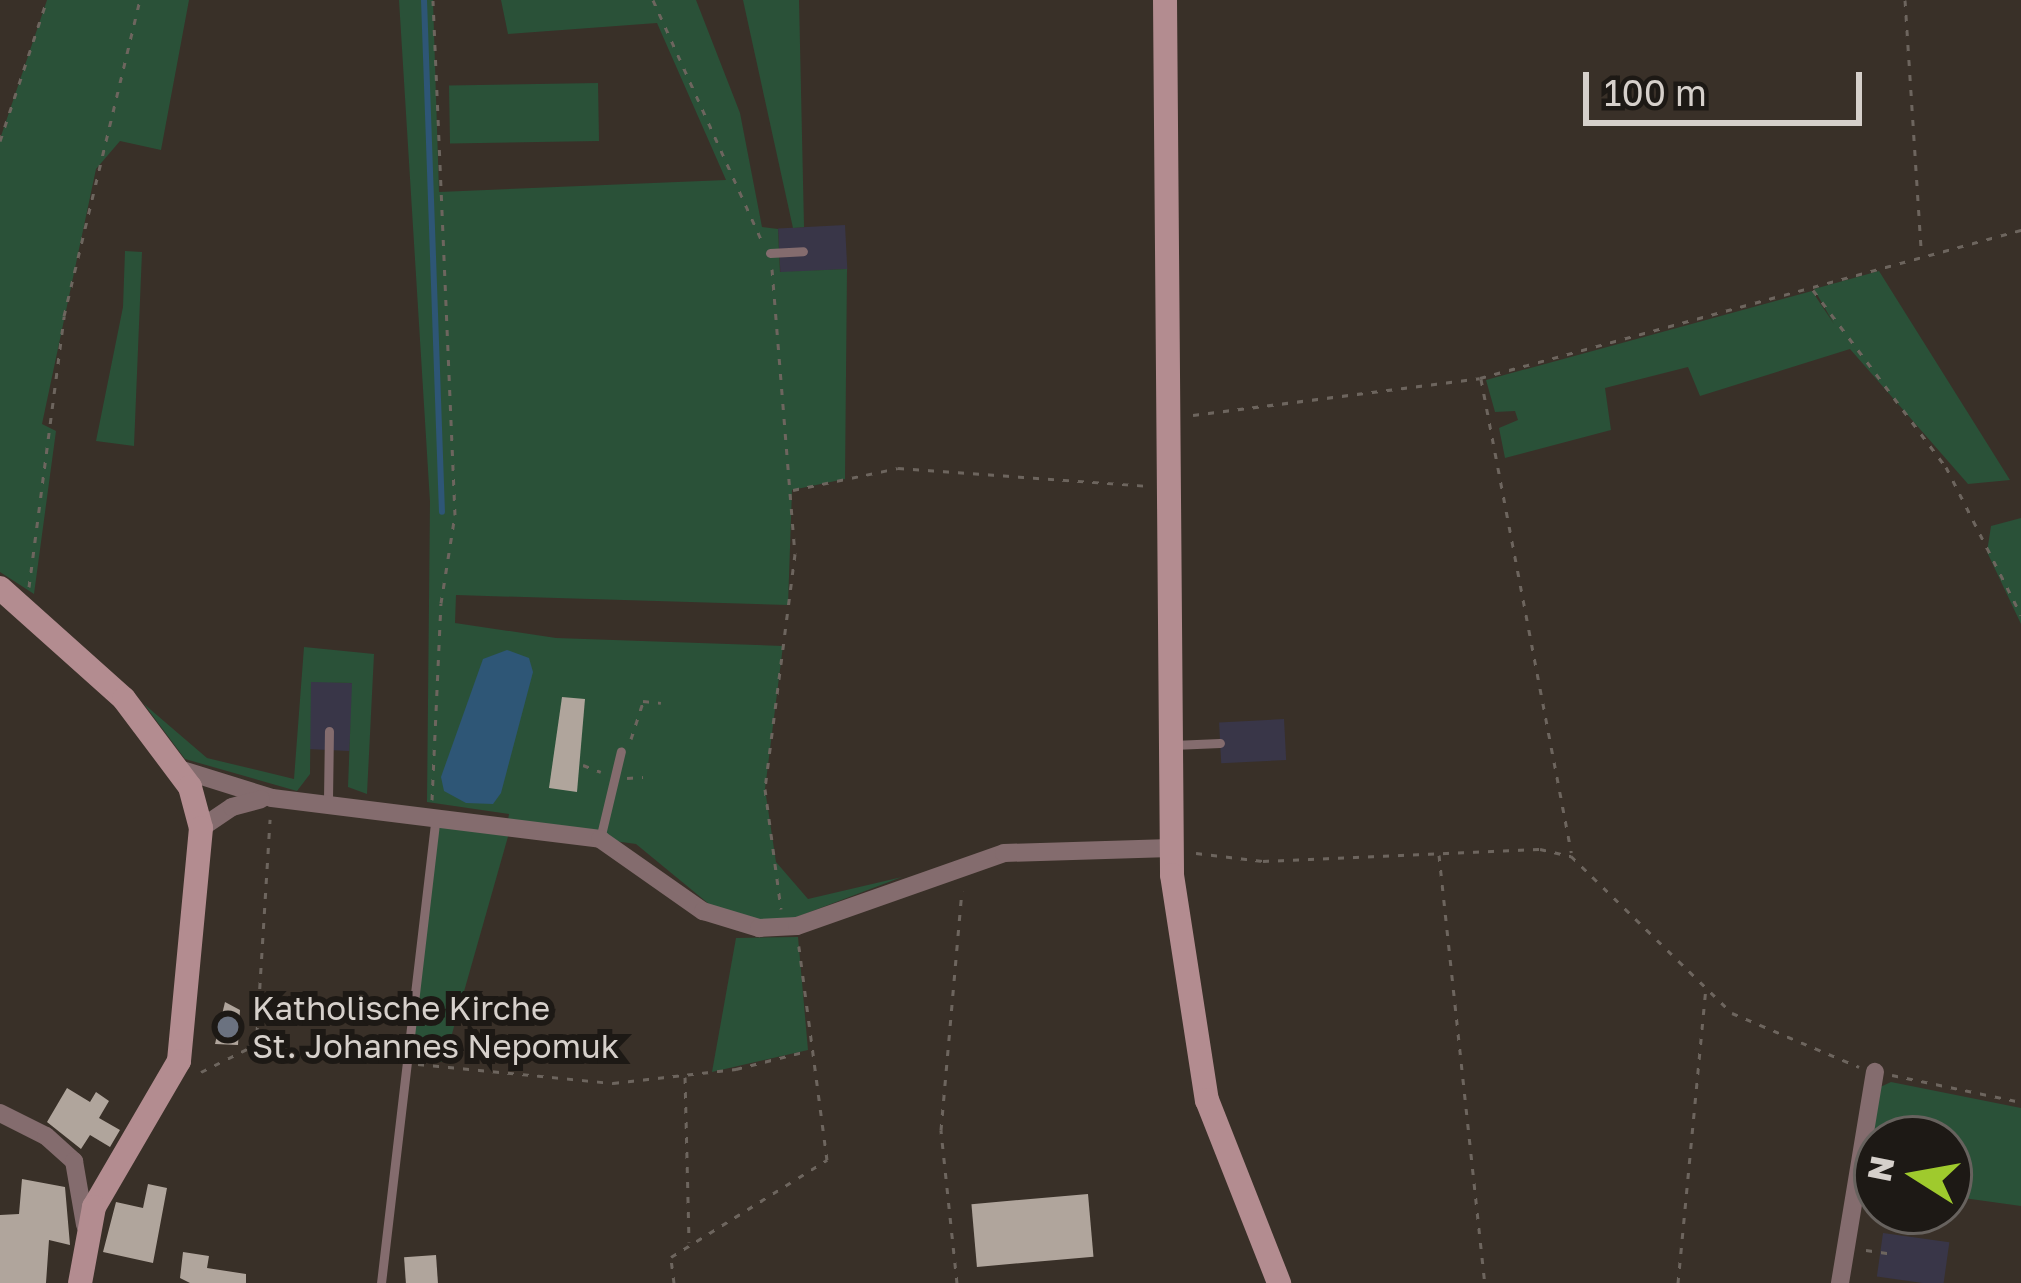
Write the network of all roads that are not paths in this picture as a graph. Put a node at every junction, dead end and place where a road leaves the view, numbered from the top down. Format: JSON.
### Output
{"nodes":[{"id":1,"x":1165,"y":0,"type":"edge"},
{"id":2,"x":803,"y":251,"type":"dead end"},
{"id":3,"x":770,"y":254,"type":"road end"},
{"id":4,"x":0,"y":588,"type":"edge"},
{"id":5,"x":329,"y":731,"type":"dead end"},
{"id":6,"x":1220,"y":742,"type":"dead end"},
{"id":7,"x":1173,"y":745,"type":"junction"},
{"id":8,"x":621,"y":751,"type":"road end"},
{"id":9,"x":179,"y":770,"type":"junction"},
{"id":10,"x":272,"y":798,"type":"junction"},
{"id":11,"x":328,"y":800,"type":"junction"},
{"id":12,"x":434,"y":815,"type":"junction"},
{"id":13,"x":201,"y":829,"type":"junction"},
{"id":14,"x":600,"y":839,"type":"junction"},
{"id":15,"x":1171,"y":848,"type":"junction"},
{"id":16,"x":1874,"y":1072,"type":"road end"},
{"id":17,"x":0,"y":1113,"type":"edge"},
{"id":18,"x":86,"y":1229,"type":"junction"},
{"id":19,"x":80,"y":1283,"type":"edge"},
{"id":20,"x":381,"y":1283,"type":"edge"},
{"id":21,"x":1279,"y":1283,"type":"edge"},
{"id":22,"x":1840,"y":1283,"type":"edge"}],
"edges":[{"from":1,"to":7,"type":"street"},
{"from":2,"to":3,"type":"lane"},
{"from":4,"to":9,"type":"street"},
{"from":5,"to":11,"type":"lane"},
{"from":6,"to":7,"type":"lane"},
{"from":7,"to":15,"type":"street"},
{"from":8,"to":14,"type":"lane"},
{"from":9,"to":10,"type":"street"},
{"from":9,"to":13,"type":"street"},
{"from":10,"to":11,"type":"street"},
{"from":10,"to":13,"type":"street"},
{"from":11,"to":12,"type":"street"},
{"from":12,"to":14,"type":"street"},
{"from":12,"to":20,"type":"lane"},
{"from":13,"to":18,"type":"street"},
{"from":14,"to":15,"type":"street"},
{"from":15,"to":21,"type":"street"},
{"from":16,"to":22,"type":"street"},
{"from":17,"to":18,"type":"street"},
{"from":18,"to":19,"type":"street"}]}
